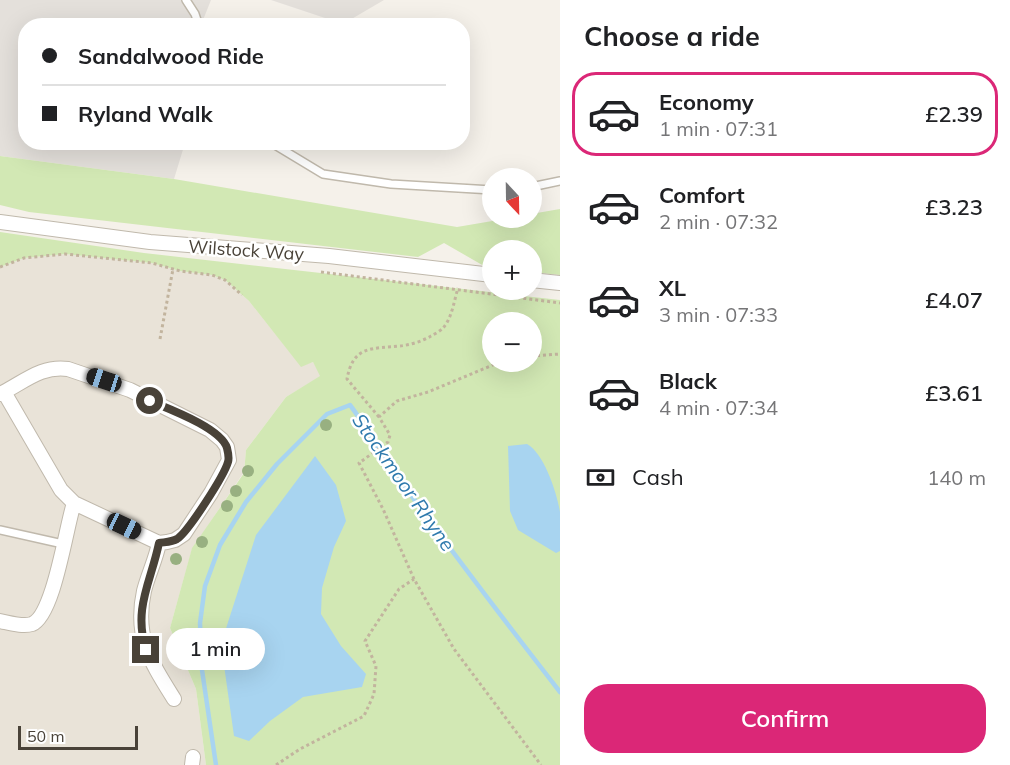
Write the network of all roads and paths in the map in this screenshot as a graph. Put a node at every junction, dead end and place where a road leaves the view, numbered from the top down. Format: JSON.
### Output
{"nodes":[{"id":1,"x":186,"y":0,"type":"edge"},
{"id":2,"x":196,"y":18,"type":"edge"},
{"id":3,"x":283,"y":150,"type":"edge"},
{"id":4,"x":560,"y":181,"type":"edge"},
{"id":5,"x":542,"y":185,"type":"edge"},
{"id":6,"x":482,"y":189,"type":"edge"},
{"id":7,"x":0,"y":222,"type":"edge"},
{"id":8,"x":0,"y":267,"type":"edge"},
{"id":9,"x":172,"y":269,"type":"junction"},
{"id":10,"x":458,"y":272,"type":"junction"},
{"id":11,"x":482,"y":274,"type":"edge"},
{"id":12,"x":542,"y":281,"type":"edge"},
{"id":13,"x":560,"y":283,"type":"edge"},
{"id":14,"x":242,"y":295,"type":"dead end"},
{"id":15,"x":160,"y":339,"type":"dead end"},
{"id":16,"x":560,"y":354,"type":"edge"},
{"id":17,"x":542,"y":355,"type":"edge"},
{"id":18,"x":482,"y":370,"type":"edge"},
{"id":19,"x":2,"y":393,"type":"edge"},
{"id":20,"x":379,"y":417,"type":"junction"},
{"id":21,"x":74,"y":503,"type":"junction"},
{"id":22,"x":0,"y":531,"type":"edge"},
{"id":23,"x":159,"y":543,"type":"junction"},
{"id":24,"x":63,"y":544,"type":"junction"},
{"id":25,"x":414,"y":579,"type":"junction"},
{"id":26,"x":0,"y":621,"type":"edge"},
{"id":27,"x":174,"y":699,"type":"dead end"},
{"id":28,"x":276,"y":765,"type":"edge"},
{"id":29,"x":541,"y":765,"type":"edge"}],
"edges":[{"from":1,"to":2,"type":"lane"},
{"from":3,"to":6,"type":"lane"},
{"from":4,"to":5,"type":"lane"},
{"from":7,"to":10,"type":"street","name":"Wilstock Way"},
{"from":8,"to":9,"type":"path"},
{"from":9,"to":14,"type":"path"},
{"from":9,"to":15,"type":"path"},
{"from":10,"to":11,"type":"street","name":"Wilstock Way"},
{"from":10,"to":20,"type":"path"},
{"from":12,"to":13,"type":"street"},
{"from":16,"to":17,"type":"path"},
{"from":18,"to":20,"type":"path"},
{"from":19,"to":21,"type":"street"},
{"from":19,"to":23,"type":"street"},
{"from":20,"to":25,"type":"path"},
{"from":21,"to":23,"type":"street"},
{"from":21,"to":24,"type":"street"},
{"from":22,"to":24,"type":"lane"},
{"from":23,"to":27,"type":"street"},
{"from":24,"to":26,"type":"street"},
{"from":25,"to":28,"type":"path"},
{"from":25,"to":29,"type":"path"}]}
